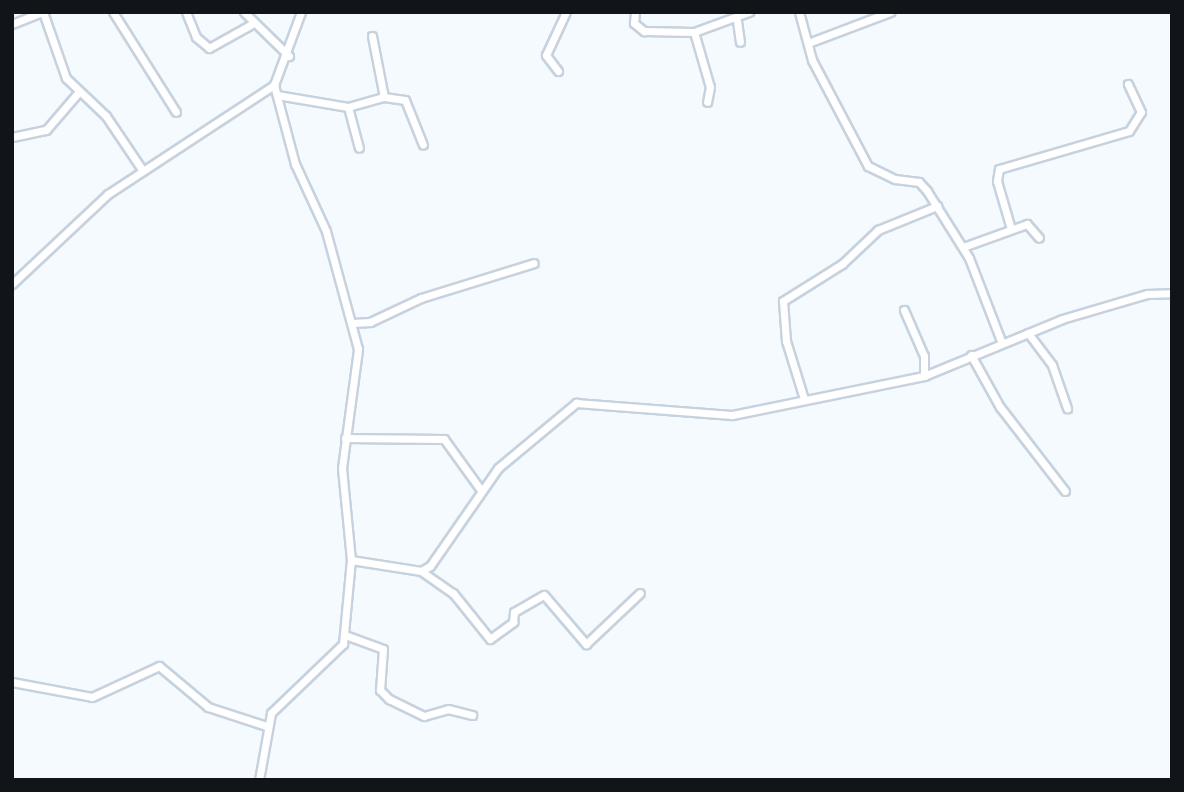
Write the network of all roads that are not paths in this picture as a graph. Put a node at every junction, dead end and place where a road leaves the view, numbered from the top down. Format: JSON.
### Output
{"nodes":[{"id":1,"x":42,"y":12,"type":"edge"},
{"id":2,"x":113,"y":12,"type":"edge"},
{"id":3,"x":186,"y":12,"type":"edge"},
{"id":4,"x":243,"y":12,"type":"edge"},
{"id":5,"x":301,"y":12,"type":"edge"},
{"id":6,"x":566,"y":12,"type":"edge"},
{"id":7,"x":635,"y":12,"type":"edge"},
{"id":8,"x":749,"y":12,"type":"edge"},
{"id":9,"x":799,"y":12,"type":"edge"},
{"id":10,"x":890,"y":12,"type":"edge"},
{"id":11,"x":737,"y":21,"type":"junction"},
{"id":12,"x":12,"y":24,"type":"edge"},
{"id":13,"x":252,"y":24,"type":"junction"},
{"id":14,"x":694,"y":33,"type":"junction"},
{"id":15,"x":372,"y":36,"type":"dead end"},
{"id":16,"x":740,"y":42,"type":"dead end"},
{"id":17,"x":808,"y":43,"type":"junction"},
{"id":18,"x":289,"y":56,"type":"junction"},
{"id":19,"x":558,"y":71,"type":"dead end"},
{"id":20,"x":1128,"y":84,"type":"dead end"},
{"id":21,"x":274,"y":85,"type":"junction"},
{"id":22,"x":77,"y":94,"type":"junction"},
{"id":23,"x":277,"y":95,"type":"junction"},
{"id":24,"x":384,"y":97,"type":"junction"},
{"id":25,"x":707,"y":102,"type":"dead end"},
{"id":26,"x":348,"y":107,"type":"junction"},
{"id":27,"x":176,"y":112,"type":"dead end"},
{"id":28,"x":12,"y":137,"type":"edge"},
{"id":29,"x":423,"y":145,"type":"dead end"},
{"id":30,"x":359,"y":148,"type":"dead end"},
{"id":31,"x":143,"y":171,"type":"junction"},
{"id":32,"x":937,"y":206,"type":"junction"},
{"id":33,"x":1011,"y":229,"type":"junction"},
{"id":34,"x":1039,"y":238,"type":"dead end"},
{"id":35,"x":963,"y":247,"type":"junction"},
{"id":36,"x":972,"y":248,"type":"junction"},
{"id":37,"x":969,"y":258,"type":"junction"},
{"id":38,"x":534,"y":263,"type":"dead end"},
{"id":39,"x":12,"y":284,"type":"edge"},
{"id":40,"x":1172,"y":293,"type":"edge"},
{"id":41,"x":904,"y":310,"type":"dead end"},
{"id":42,"x":353,"y":323,"type":"junction"},
{"id":43,"x":1028,"y":333,"type":"junction"},
{"id":44,"x":1001,"y":341,"type":"junction"},
{"id":45,"x":971,"y":355,"type":"junction"},
{"id":46,"x":924,"y":376,"type":"junction"},
{"id":47,"x":804,"y":399,"type":"junction"},
{"id":48,"x":1067,"y":408,"type":"dead end"},
{"id":49,"x":345,"y":438,"type":"junction"},
{"id":50,"x":480,"y":489,"type":"junction"},
{"id":51,"x":1065,"y":491,"type":"dead end"},
{"id":52,"x":351,"y":560,"type":"junction"},
{"id":53,"x":421,"y":571,"type":"junction"},
{"id":54,"x":640,"y":593,"type":"dead end"},
{"id":55,"x":345,"y":635,"type":"junction"},
{"id":56,"x":12,"y":682,"type":"edge"},
{"id":57,"x":472,"y":715,"type":"dead end"},
{"id":58,"x":266,"y":726,"type":"junction"},
{"id":59,"x":259,"y":780,"type":"edge"}],
"edges":[{"from":1,"to":12,"type":"street"},
{"from":1,"to":22,"type":"street"},
{"from":2,"to":27,"type":"street"},
{"from":3,"to":13,"type":"street"},
{"from":4,"to":13,"type":"street"},
{"from":5,"to":18,"type":"street"},
{"from":6,"to":19,"type":"street"},
{"from":7,"to":14,"type":"street"},
{"from":8,"to":11,"type":"street"},
{"from":9,"to":17,"type":"street"},
{"from":10,"to":17,"type":"street"},
{"from":11,"to":14,"type":"street"},
{"from":11,"to":16,"type":"street"},
{"from":13,"to":18,"type":"street"},
{"from":14,"to":25,"type":"street"},
{"from":15,"to":24,"type":"street"},
{"from":17,"to":32,"type":"street"},
{"from":18,"to":21,"type":"street"},
{"from":20,"to":33,"type":"street"},
{"from":21,"to":23,"type":"street"},
{"from":21,"to":31,"type":"street"},
{"from":22,"to":28,"type":"street"},
{"from":22,"to":31,"type":"street"},
{"from":23,"to":26,"type":"street"},
{"from":23,"to":42,"type":"street"},
{"from":24,"to":26,"type":"street"},
{"from":24,"to":29,"type":"street"},
{"from":26,"to":30,"type":"street"},
{"from":31,"to":39,"type":"street"},
{"from":32,"to":35,"type":"street"},
{"from":32,"to":47,"type":"street"},
{"from":33,"to":34,"type":"street"},
{"from":33,"to":36,"type":"street"},
{"from":35,"to":36,"type":"street"},
{"from":35,"to":37,"type":"street"},
{"from":36,"to":37,"type":"street"},
{"from":37,"to":44,"type":"street"},
{"from":38,"to":42,"type":"street"},
{"from":40,"to":43,"type":"street"},
{"from":41,"to":46,"type":"street"},
{"from":42,"to":49,"type":"street"},
{"from":43,"to":44,"type":"street"},
{"from":43,"to":48,"type":"street"},
{"from":44,"to":45,"type":"street"},
{"from":45,"to":46,"type":"street"},
{"from":45,"to":51,"type":"street"},
{"from":46,"to":47,"type":"street"},
{"from":47,"to":50,"type":"street"},
{"from":49,"to":50,"type":"street"},
{"from":49,"to":52,"type":"street"},
{"from":50,"to":53,"type":"street"},
{"from":52,"to":53,"type":"street"},
{"from":52,"to":55,"type":"street"},
{"from":53,"to":54,"type":"street"},
{"from":55,"to":57,"type":"street"},
{"from":55,"to":58,"type":"street"},
{"from":56,"to":58,"type":"street"},
{"from":58,"to":59,"type":"street"}]}
